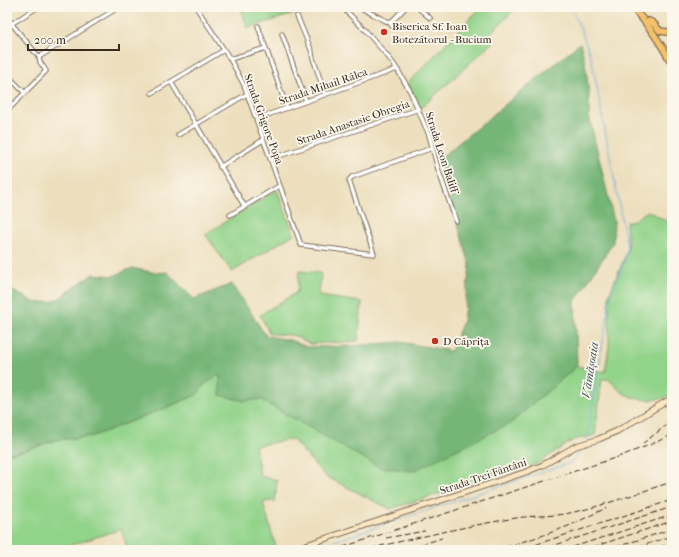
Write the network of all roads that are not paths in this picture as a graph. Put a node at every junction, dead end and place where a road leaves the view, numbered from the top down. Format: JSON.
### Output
{"nodes":[{"id":1,"x":38,"y":7,"type":"edge"},
{"id":2,"x":118,"y":7,"type":"edge"},
{"id":3,"x":196,"y":7,"type":"edge"},
{"id":4,"x":342,"y":7,"type":"edge"},
{"id":5,"x":360,"y":7,"type":"edge"},
{"id":6,"x":406,"y":7,"type":"edge"},
{"id":7,"x":417,"y":7,"type":"edge"},
{"id":8,"x":632,"y":7,"type":"edge"},
{"id":9,"x":636,"y":7,"type":"edge"},
{"id":10,"x":297,"y":16,"type":"dead end"},
{"id":11,"x":7,"y":18,"type":"edge"},
{"id":12,"x":430,"y":18,"type":"dead end"},
{"id":13,"x":649,"y":21,"type":"junction"},
{"id":14,"x":12,"y":24,"type":"junction"},
{"id":15,"x":258,"y":26,"type":"dead end"},
{"id":16,"x":667,"y":32,"type":"dead end"},
{"id":17,"x":282,"y":34,"type":"dead end"},
{"id":18,"x":266,"y":48,"type":"junction"},
{"id":19,"x":224,"y":50,"type":"junction"},
{"id":20,"x":672,"y":56,"type":"edge"},
{"id":21,"x":39,"y":57,"type":"junction"},
{"id":22,"x":230,"y":59,"type":"junction"},
{"id":23,"x":672,"y":64,"type":"edge"},
{"id":24,"x":397,"y":69,"type":"junction"},
{"id":25,"x":7,"y":74,"type":"edge"},
{"id":26,"x":171,"y":82,"type":"junction"},
{"id":27,"x":25,"y":93,"type":"junction"},
{"id":28,"x":152,"y":93,"type":"dead end"},
{"id":29,"x":247,"y":94,"type":"junction"},
{"id":30,"x":325,"y":94,"type":"junction"},
{"id":31,"x":306,"y":101,"type":"junction"},
{"id":32,"x":287,"y":108,"type":"junction"},
{"id":33,"x":419,"y":109,"type":"junction"},
{"id":34,"x":7,"y":111,"type":"edge"},
{"id":35,"x":256,"y":119,"type":"junction"},
{"id":36,"x":195,"y":124,"type":"junction"},
{"id":37,"x":178,"y":134,"type":"dead end"},
{"id":38,"x":263,"y":140,"type":"junction"},
{"id":39,"x":432,"y":148,"type":"junction"},
{"id":40,"x":270,"y":159,"type":"junction"},
{"id":41,"x":220,"y":167,"type":"junction"},
{"id":42,"x":279,"y":186,"type":"junction"},
{"id":43,"x":245,"y":207,"type":"junction"},
{"id":44,"x":230,"y":215,"type":"dead end"},
{"id":45,"x":456,"y":221,"type":"dead end"},
{"id":46,"x":672,"y":398,"type":"edge"},
{"id":47,"x":291,"y":550,"type":"edge"}],
"edges":[{"from":1,"to":14,"type":"street"},
{"from":2,"to":21,"type":"street"},
{"from":3,"to":19,"type":"street","name":"Strada Grigore Popa"},
{"from":4,"to":24,"type":"street","name":"Strada Leon Baliff"},
{"from":5,"to":6,"type":"street"},
{"from":7,"to":12,"type":"street"},
{"from":8,"to":23,"type":"main road"},
{"from":9,"to":13,"type":"main road"},
{"from":10,"to":30,"type":"street"},
{"from":11,"to":14,"type":"street"},
{"from":13,"to":16,"type":"main road"},
{"from":13,"to":20,"type":"main road"},
{"from":14,"to":21,"type":"street"},
{"from":15,"to":18,"type":"street"},
{"from":17,"to":31,"type":"street"},
{"from":18,"to":22,"type":"street"},
{"from":18,"to":32,"type":"street"},
{"from":19,"to":22,"type":"street","name":"Strada Grigore Popa"},
{"from":19,"to":26,"type":"street"},
{"from":21,"to":27,"type":"street"},
{"from":22,"to":29,"type":"street","name":"Strada Grigore Popa"},
{"from":24,"to":30,"type":"street","name":"Strada Mihail Râlea"},
{"from":24,"to":33,"type":"street","name":"Strada Leon Baliff"},
{"from":25,"to":27,"type":"street"},
{"from":26,"to":28,"type":"street"},
{"from":26,"to":36,"type":"street"},
{"from":27,"to":34,"type":"street"},
{"from":29,"to":35,"type":"street","name":"Strada Grigore Popa"},
{"from":29,"to":36,"type":"street"},
{"from":30,"to":31,"type":"street","name":"Strada Mihail Râlea"},
{"from":31,"to":32,"type":"street","name":"Strada Mihail Râlea"},
{"from":32,"to":35,"type":"street","name":"Strada Mihail Râlea"},
{"from":33,"to":39,"type":"street","name":"Strada Leon Baliff"},
{"from":33,"to":40,"type":"street","name":"Strada Anastasie Obregia"},
{"from":35,"to":38,"type":"street","name":"Strada Grigore Popa"},
{"from":36,"to":37,"type":"street"},
{"from":36,"to":41,"type":"street"},
{"from":38,"to":40,"type":"street","name":"Strada Grigore Popa"},
{"from":38,"to":41,"type":"street"},
{"from":39,"to":42,"type":"street","name":"Strada Grigore Popa"},
{"from":39,"to":45,"type":"street","name":"Strada Leon Baliff"},
{"from":40,"to":42,"type":"street","name":"Strada Grigore Popa"},
{"from":41,"to":43,"type":"street"},
{"from":42,"to":43,"type":"street"},
{"from":43,"to":44,"type":"street"},
{"from":46,"to":47,"type":"main road","name":"Strada Trei Fântâni"}]}
